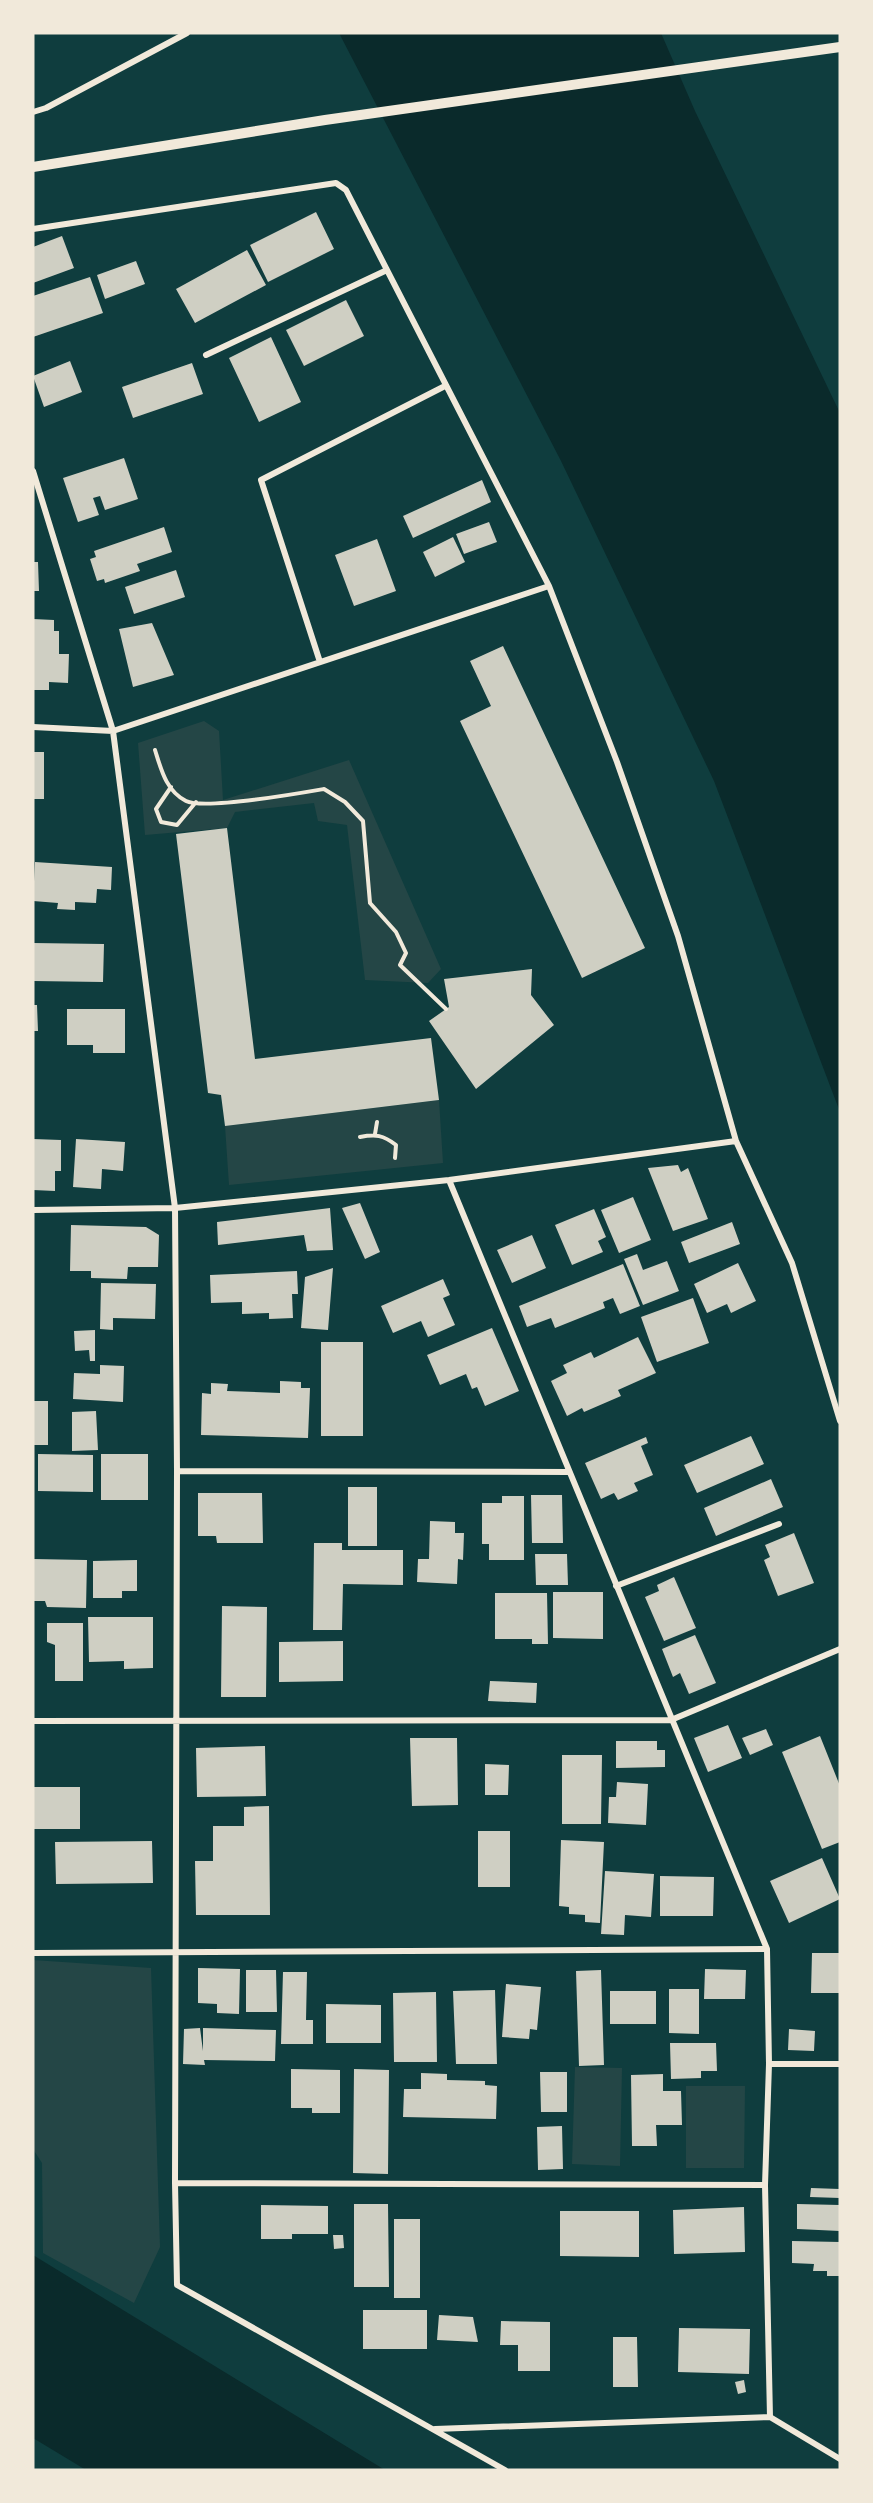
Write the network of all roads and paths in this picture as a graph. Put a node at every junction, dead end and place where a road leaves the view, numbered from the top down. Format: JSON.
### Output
{"nodes":[{"id":1,"x":187,"y":33,"type":"edge"},
{"id":2,"x":838,"y":47,"type":"edge"},
{"id":3,"x":33,"y":112,"type":"edge"},
{"id":4,"x":33,"y":167,"type":"edge"},
{"id":5,"x":33,"y":229,"type":"edge"},
{"id":6,"x":387,"y":270,"type":"junction"},
{"id":7,"x":206,"y":355,"type":"dead end"},
{"id":8,"x":446,"y":386,"type":"junction"},
{"id":9,"x":33,"y":471,"type":"edge"},
{"id":10,"x":549,"y":586,"type":"junction"},
{"id":11,"x":320,"y":663,"type":"junction"},
{"id":12,"x":33,"y":727,"type":"edge"},
{"id":13,"x":114,"y":731,"type":"junction"},
{"id":14,"x":155,"y":750,"type":"dead end"},
{"id":15,"x":171,"y":787,"type":"junction"},
{"id":16,"x":196,"y":802,"type":"junction"},
{"id":17,"x":446,"y":1009,"type":"dead end"},
{"id":18,"x":377,"y":1122,"type":"dead end"},
{"id":19,"x":375,"y":1134,"type":"junction"},
{"id":20,"x":360,"y":1137,"type":"dead end"},
{"id":21,"x":736,"y":1141,"type":"junction"},
{"id":22,"x":395,"y":1158,"type":"dead end"},
{"id":23,"x":448,"y":1180,"type":"junction"},
{"id":24,"x":175,"y":1208,"type":"junction"},
{"id":25,"x":33,"y":1210,"type":"edge"},
{"id":26,"x":840,"y":1422,"type":"edge"},
{"id":27,"x":177,"y":1471,"type":"junction"},
{"id":28,"x":569,"y":1472,"type":"junction"},
{"id":29,"x":778,"y":1524,"type":"dead end"},
{"id":30,"x":616,"y":1586,"type":"junction"},
{"id":31,"x":840,"y":1648,"type":"edge"},
{"id":32,"x":177,"y":1720,"type":"junction"},
{"id":33,"x":672,"y":1720,"type":"junction"},
{"id":34,"x":33,"y":1721,"type":"edge"},
{"id":35,"x":767,"y":1949,"type":"junction"},
{"id":36,"x":175,"y":1952,"type":"junction"},
{"id":37,"x":33,"y":1953,"type":"edge"},
{"id":38,"x":769,"y":2064,"type":"junction"},
{"id":39,"x":840,"y":2064,"type":"edge"},
{"id":40,"x":175,"y":2184,"type":"junction"},
{"id":41,"x":765,"y":2185,"type":"junction"},
{"id":42,"x":770,"y":2417,"type":"junction"},
{"id":43,"x":434,"y":2429,"type":"junction"},
{"id":44,"x":840,"y":2459,"type":"edge"},
{"id":45,"x":505,"y":2470,"type":"edge"}],
"edges":[{"from":1,"to":3,"type":"street"},
{"from":2,"to":4,"type":"street"},
{"from":5,"to":6,"type":"street"},
{"from":6,"to":7,"type":"street"},
{"from":6,"to":8,"type":"street"},
{"from":8,"to":10,"type":"street"},
{"from":8,"to":11,"type":"street"},
{"from":9,"to":13,"type":"street"},
{"from":10,"to":11,"type":"street"},
{"from":10,"to":21,"type":"street"},
{"from":11,"to":13,"type":"street"},
{"from":12,"to":13,"type":"street"},
{"from":13,"to":24,"type":"street"},
{"from":14,"to":15,"type":"path"},
{"from":15,"to":16,"type":"path"},
{"from":15,"to":16,"type":"path"},
{"from":16,"to":17,"type":"path"},
{"from":18,"to":19,"type":"path"},
{"from":19,"to":20,"type":"path"},
{"from":19,"to":22,"type":"path"},
{"from":21,"to":23,"type":"street"},
{"from":21,"to":26,"type":"street"},
{"from":23,"to":24,"type":"street"},
{"from":23,"to":28,"type":"street"},
{"from":24,"to":25,"type":"street"},
{"from":24,"to":27,"type":"street"},
{"from":27,"to":28,"type":"street"},
{"from":27,"to":32,"type":"street"},
{"from":28,"to":30,"type":"street"},
{"from":29,"to":30,"type":"street"},
{"from":30,"to":33,"type":"street"},
{"from":31,"to":33,"type":"street"},
{"from":32,"to":33,"type":"street"},
{"from":32,"to":34,"type":"street"},
{"from":32,"to":36,"type":"street"},
{"from":33,"to":35,"type":"street"},
{"from":35,"to":36,"type":"street"},
{"from":35,"to":38,"type":"street"},
{"from":36,"to":37,"type":"street"},
{"from":36,"to":40,"type":"street"},
{"from":38,"to":39,"type":"street"},
{"from":38,"to":41,"type":"street"},
{"from":40,"to":41,"type":"street"},
{"from":40,"to":43,"type":"street"},
{"from":41,"to":42,"type":"street"},
{"from":42,"to":43,"type":"street"},
{"from":42,"to":44,"type":"street"},
{"from":43,"to":45,"type":"street"}]}
